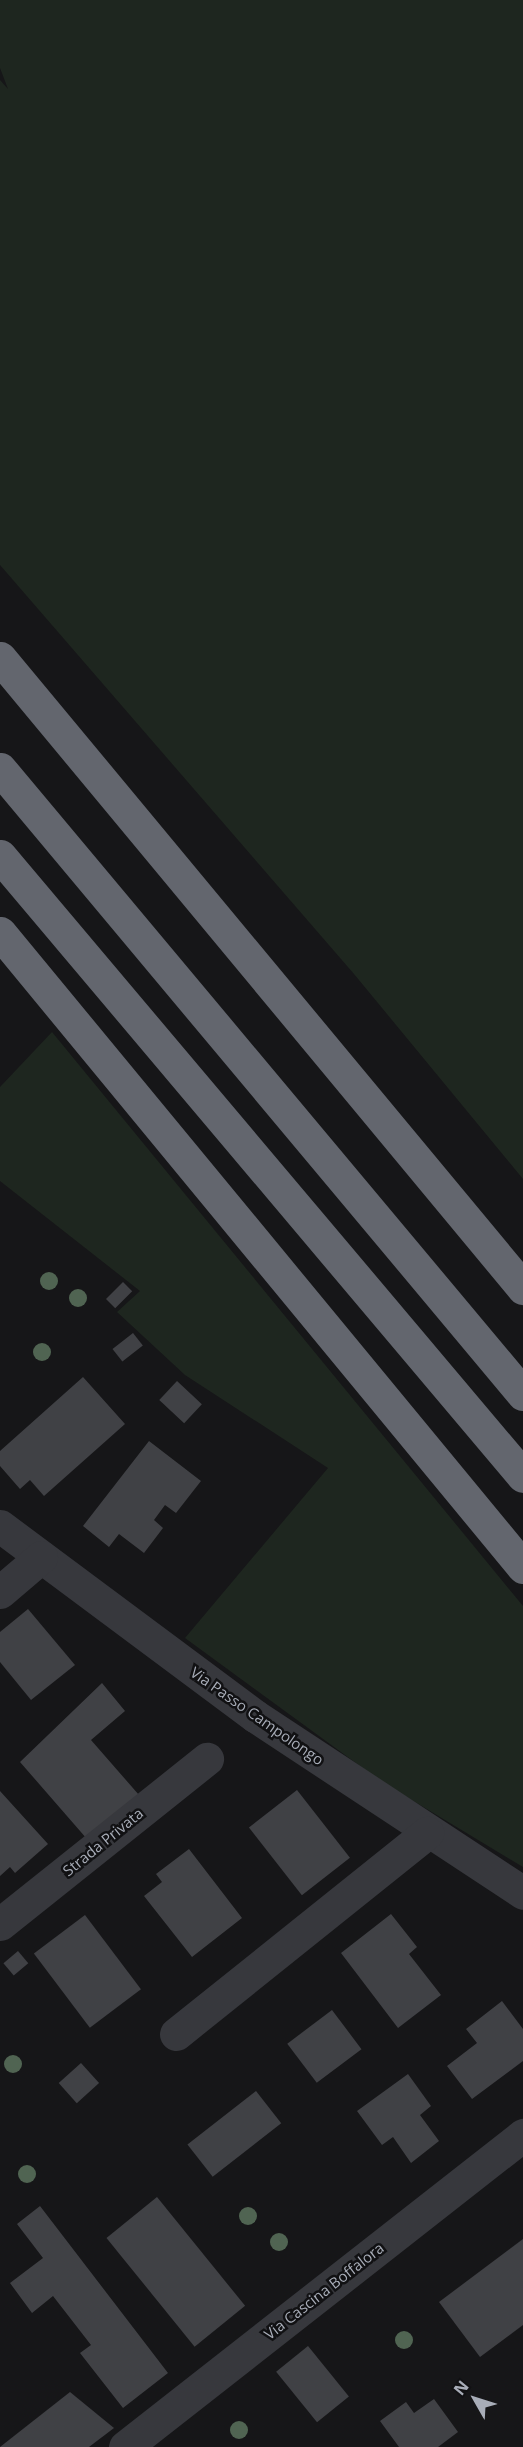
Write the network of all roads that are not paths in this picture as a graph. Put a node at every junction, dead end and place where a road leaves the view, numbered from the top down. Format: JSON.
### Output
{"nodes":[{"id":1,"x":0,"y":658,"type":"edge"},
{"id":2,"x":0,"y":769,"type":"edge"},
{"id":3,"x":0,"y":856,"type":"edge"},
{"id":4,"x":0,"y":933,"type":"edge"},
{"id":5,"x":523,"y":1288,"type":"edge"},
{"id":6,"x":523,"y":1394,"type":"edge"},
{"id":7,"x":523,"y":1476,"type":"edge"},
{"id":8,"x":0,"y":1526,"type":"edge"},
{"id":9,"x":41,"y":1557,"type":"junction"},
{"id":10,"x":523,"y":1568,"type":"edge"},
{"id":11,"x":0,"y":1592,"type":"edge"},
{"id":12,"x":207,"y":1759,"type":"dead end"},
{"id":13,"x":427,"y":1833,"type":"junction"},
{"id":14,"x":523,"y":1893,"type":"edge"},
{"id":15,"x":0,"y":1924,"type":"edge"},
{"id":16,"x":176,"y":2034,"type":"dead end"},
{"id":17,"x":523,"y":2135,"type":"edge"},
{"id":18,"x":125,"y":2447,"type":"edge"}],
"edges":[{"from":1,"to":5,"type":"highway"},
{"from":2,"to":6,"type":"highway"},
{"from":3,"to":7,"type":"highway"},
{"from":4,"to":10,"type":"highway"},
{"from":8,"to":9,"type":"street","name":"Via Passo Campolongo"},
{"from":9,"to":11,"type":"street"},
{"from":9,"to":13,"type":"street","name":"Via Passo Campolongo"},
{"from":12,"to":15,"type":"street","name":"Strada Privata"},
{"from":13,"to":14,"type":"street","name":"Via Passo Campolongo"},
{"from":13,"to":16,"type":"street"},
{"from":17,"to":18,"type":"street","name":"Via Cascina Boffalora"}]}
